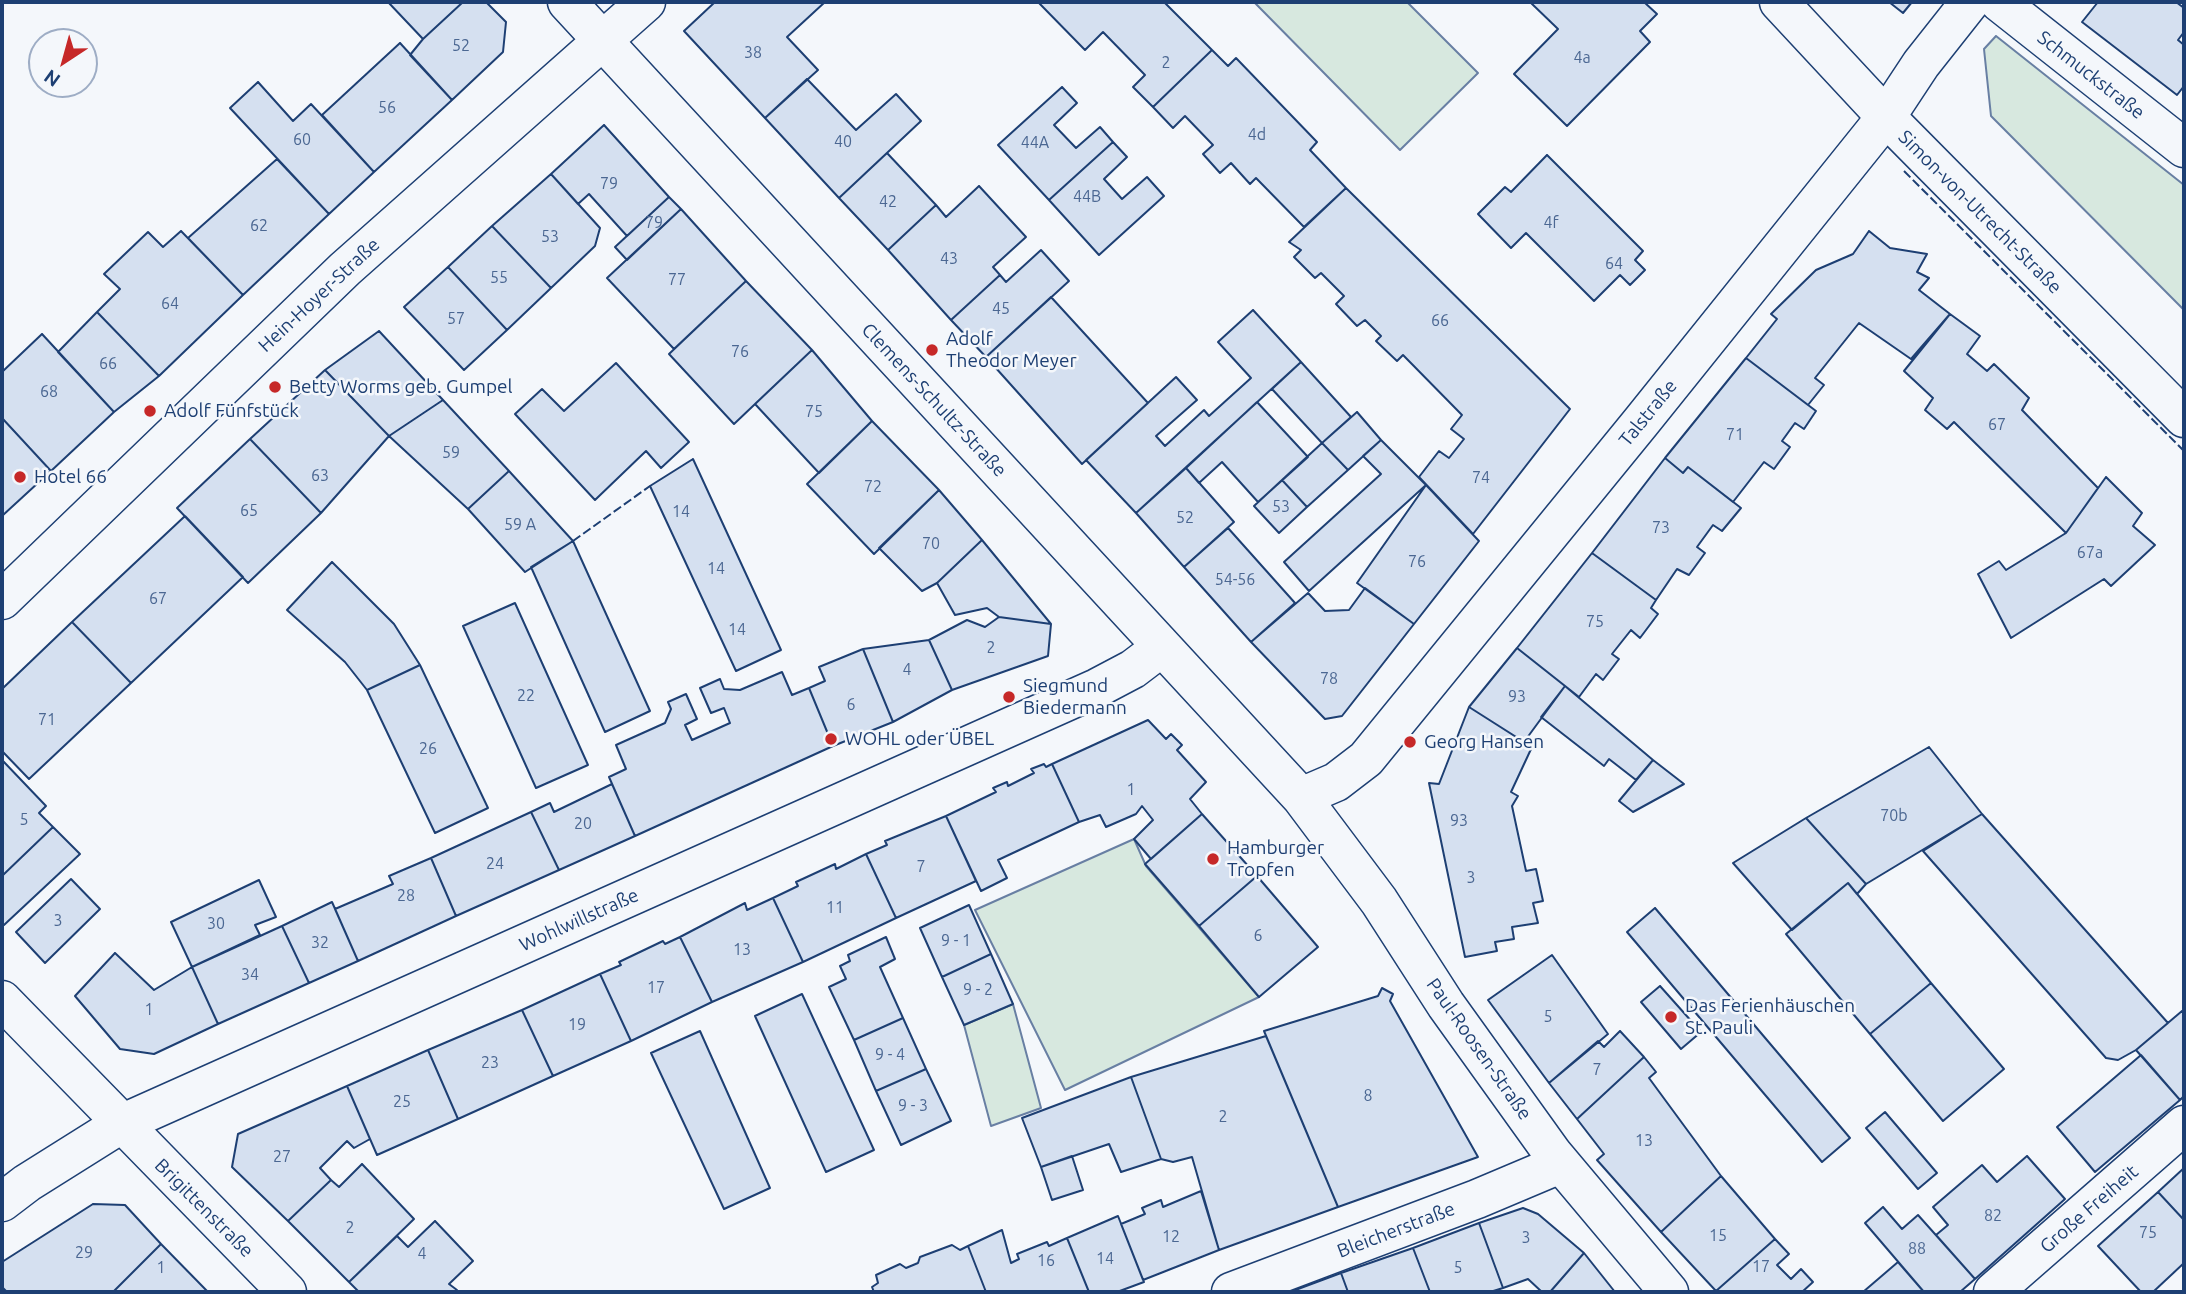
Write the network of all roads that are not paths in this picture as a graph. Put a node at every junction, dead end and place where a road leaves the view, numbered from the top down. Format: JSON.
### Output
{"nodes":[{"id":1,"x":567,"y":2,"type":"edge"},
{"id":2,"x":646,"y":2,"type":"edge"},
{"id":3,"x":1779,"y":2,"type":"edge"},
{"id":4,"x":1970,"y":2,"type":"edge"},
{"id":5,"x":1999,"y":2,"type":"edge"},
{"id":6,"x":603,"y":41,"type":"junction"},
{"id":7,"x":1886,"y":117,"type":"junction"},
{"id":8,"x":2184,"y":148,"type":"edge"},
{"id":9,"x":2184,"y":418,"type":"edge"},
{"id":10,"x":2,"y":600,"type":"edge"},
{"id":11,"x":1162,"y":647,"type":"junction"},
{"id":12,"x":1301,"y":797,"type":"junction"},
{"id":13,"x":2,"y":1000,"type":"edge"},
{"id":14,"x":121,"y":1124,"type":"junction"},
{"id":15,"x":2184,"y":1125,"type":"edge"},
{"id":16,"x":1560,"y":1164,"type":"junction"},
{"id":17,"x":2,"y":1202,"type":"edge"},
{"id":18,"x":286,"y":1292,"type":"edge"},
{"id":19,"x":1231,"y":1292,"type":"edge"},
{"id":20,"x":1669,"y":1292,"type":"edge"},
{"id":21,"x":1993,"y":1292,"type":"edge"}],
"edges":[{"from":1,"to":6,"type":"street","name":"Clemens-Schultz-Straße"},
{"from":2,"to":6,"type":"street","name":"Hein-Hoyer-Straße"},
{"from":3,"to":7,"type":"street","name":"Simon-von-Utrecht-Straße"},
{"from":4,"to":7,"type":"street","name":"Talstraße"},
{"from":5,"to":8,"type":"street","name":"Schmuckstraße"},
{"from":6,"to":10,"type":"street","name":"Hein-Hoyer-Straße"},
{"from":6,"to":11,"type":"street","name":"Clemens-Schultz-Straße"},
{"from":7,"to":9,"type":"street","name":"Simon-von-Utrecht-Straße"},
{"from":7,"to":12,"type":"street","name":"Talstraße"},
{"from":11,"to":12,"type":"street","name":"Clemens-Schultz-Straße"},
{"from":11,"to":14,"type":"street","name":"Wohlwillstraße"},
{"from":12,"to":16,"type":"street","name":"Paul-Roosen-Straße"},
{"from":13,"to":14,"type":"street","name":"Brigittenstraße"},
{"from":14,"to":17,"type":"street","name":"Wohlwillstraße"},
{"from":14,"to":18,"type":"street","name":"Brigittenstraße"},
{"from":15,"to":21,"type":"street","name":"Große Freiheit"},
{"from":16,"to":19,"type":"street","name":"Bleicherstraße"},
{"from":16,"to":20,"type":"street","name":"Paul-Roosen-Straße"}]}
